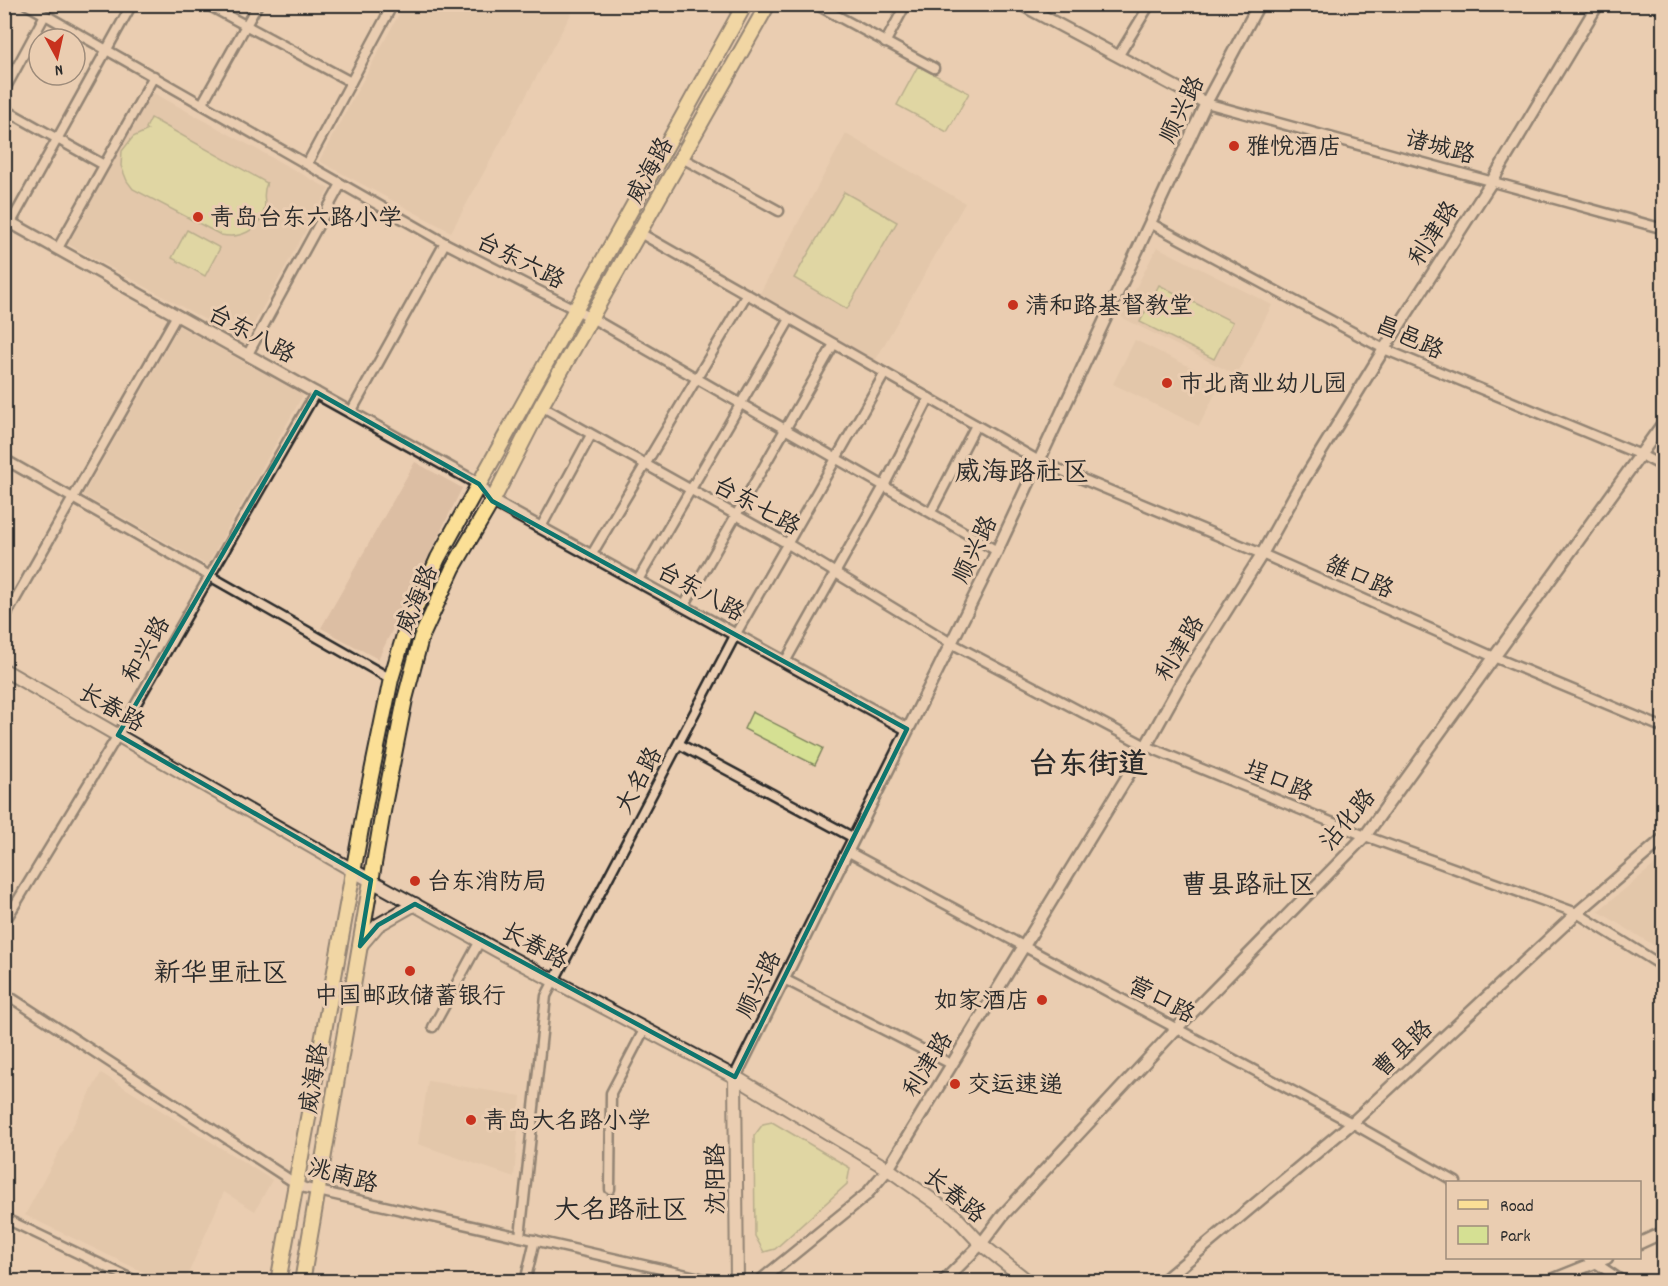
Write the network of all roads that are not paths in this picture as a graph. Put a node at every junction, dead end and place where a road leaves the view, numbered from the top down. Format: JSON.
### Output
{"nodes":[{"id":1,"x":26,"y":4,"type":"edge"},
{"id":2,"x":132,"y":4,"type":"edge"},
{"id":3,"x":206,"y":4,"type":"edge"},
{"id":4,"x":258,"y":4,"type":"edge"},
{"id":5,"x":746,"y":4,"type":"edge"},
{"id":6,"x":768,"y":4,"type":"edge"},
{"id":7,"x":815,"y":4,"type":"edge"},
{"id":8,"x":906,"y":4,"type":"edge"},
{"id":9,"x":1020,"y":4,"type":"edge"},
{"id":10,"x":1150,"y":4,"type":"edge"},
{"id":11,"x":1259,"y":4,"type":"edge"},
{"id":12,"x":1598,"y":4,"type":"edge"},
{"id":13,"x":391,"y":5,"type":"edge"},
{"id":14,"x":45,"y":15,"type":"junction"},
{"id":15,"x":245,"y":26,"type":"junction"},
{"id":16,"x":885,"y":43,"type":"junction"},
{"id":17,"x":107,"y":50,"type":"junction"},
{"id":18,"x":1119,"y":56,"type":"junction"},
{"id":19,"x":934,"y":68,"type":"dead end"},
{"id":20,"x":154,"y":76,"type":"junction"},
{"id":21,"x":351,"y":82,"type":"junction"},
{"id":22,"x":4,"y":91,"type":"edge"},
{"id":23,"x":1206,"y":103,"type":"junction"},
{"id":24,"x":202,"y":104,"type":"junction"},
{"id":25,"x":4,"y":110,"type":"edge"},
{"id":26,"x":58,"y":139,"type":"junction"},
{"id":27,"x":682,"y":159,"type":"junction"},
{"id":28,"x":307,"y":164,"type":"junction"},
{"id":29,"x":104,"y":165,"type":"junction"},
{"id":30,"x":1492,"y":181,"type":"junction"},
{"id":31,"x":341,"y":184,"type":"junction"},
{"id":32,"x":779,"y":211,"type":"dead end"},
{"id":33,"x":8,"y":221,"type":"edge"},
{"id":34,"x":1150,"y":223,"type":"junction"},
{"id":35,"x":1664,"y":229,"type":"edge"},
{"id":36,"x":640,"y":233,"type":"junction"},
{"id":37,"x":4,"y":235,"type":"edge"},
{"id":38,"x":445,"y":243,"type":"junction"},
{"id":39,"x":58,"y":248,"type":"junction"},
{"id":40,"x":747,"y":294,"type":"junction"},
{"id":41,"x":577,"y":310,"type":"junction"},
{"id":42,"x":177,"y":315,"type":"junction"},
{"id":43,"x":590,"y":317,"type":"junction"},
{"id":44,"x":790,"y":319,"type":"junction"},
{"id":45,"x":834,"y":344,"type":"junction"},
{"id":46,"x":1384,"y":349,"type":"junction"},
{"id":47,"x":248,"y":354,"type":"junction"},
{"id":48,"x":885,"y":373,"type":"junction"},
{"id":49,"x":697,"y":378,"type":"junction"},
{"id":50,"x":316,"y":392,"type":"junction"},
{"id":51,"x":929,"y":398,"type":"junction"},
{"id":52,"x":741,"y":403,"type":"junction"},
{"id":53,"x":541,"y":406,"type":"junction"},
{"id":54,"x":351,"y":412,"type":"junction"},
{"id":55,"x":1664,"y":422,"type":"edge"},
{"id":56,"x":976,"y":425,"type":"junction"},
{"id":57,"x":785,"y":429,"type":"junction"},
{"id":58,"x":591,"y":435,"type":"junction"},
{"id":59,"x":1641,"y":455,"type":"junction"},
{"id":60,"x":836,"y":458,"type":"junction"},
{"id":61,"x":4,"y":459,"type":"edge"},
{"id":62,"x":1039,"y":462,"type":"junction"},
{"id":63,"x":645,"y":465,"type":"junction"},
{"id":64,"x":1664,"y":467,"type":"edge"},
{"id":65,"x":479,"y":484,"type":"junction"},
{"id":66,"x":884,"y":486,"type":"junction"},
{"id":67,"x":690,"y":490,"type":"junction"},
{"id":68,"x":73,"y":498,"type":"junction"},
{"id":69,"x":493,"y":498,"type":"junction"},
{"id":70,"x":931,"y":512,"type":"junction"},
{"id":71,"x":736,"y":515,"type":"junction"},
{"id":72,"x":542,"y":525,"type":"junction"},
{"id":73,"x":788,"y":544,"type":"junction"},
{"id":74,"x":997,"y":550,"type":"junction"},
{"id":75,"x":594,"y":553,"type":"junction"},
{"id":76,"x":1262,"y":554,"type":"junction"},
{"id":77,"x":836,"y":573,"type":"junction"},
{"id":78,"x":210,"y":576,"type":"junction"},
{"id":79,"x":639,"y":578,"type":"junction"},
{"id":80,"x":686,"y":604,"type":"junction"},
{"id":81,"x":4,"y":619,"type":"edge"},
{"id":82,"x":737,"y":633,"type":"junction"},
{"id":83,"x":951,"y":643,"type":"junction"},
{"id":84,"x":1494,"y":657,"type":"junction"},
{"id":85,"x":786,"y":660,"type":"junction"},
{"id":86,"x":4,"y":670,"type":"edge"},
{"id":87,"x":392,"y":679,"type":"junction"},
{"id":88,"x":908,"y":727,"type":"junction"},
{"id":89,"x":1664,"y":728,"type":"edge"},
{"id":90,"x":118,"y":735,"type":"junction"},
{"id":91,"x":679,"y":744,"type":"junction"},
{"id":92,"x":1146,"y":746,"type":"junction"},
{"id":93,"x":1365,"y":836,"type":"junction"},
{"id":94,"x":854,"y":838,"type":"junction"},
{"id":95,"x":1664,"y":838,"type":"edge"},
{"id":96,"x":847,"y":851,"type":"junction"},
{"id":97,"x":354,"y":871,"type":"junction"},
{"id":98,"x":371,"y":880,"type":"junction"},
{"id":99,"x":415,"y":904,"type":"junction"},
{"id":100,"x":1577,"y":913,"type":"junction"},
{"id":101,"x":4,"y":922,"type":"edge"},
{"id":102,"x":481,"y":939,"type":"junction"},
{"id":103,"x":360,"y":946,"type":"junction"},
{"id":104,"x":1025,"y":948,"type":"junction"},
{"id":105,"x":1664,"y":967,"type":"edge"},
{"id":106,"x":784,"y":979,"type":"junction"},
{"id":107,"x":555,"y":980,"type":"junction"},
{"id":108,"x":4,"y":993,"type":"edge"},
{"id":109,"x":433,"y":1027,"type":"dead end"},
{"id":110,"x":645,"y":1028,"type":"junction"},
{"id":111,"x":1176,"y":1029,"type":"junction"},
{"id":112,"x":951,"y":1064,"type":"junction"},
{"id":113,"x":735,"y":1077,"type":"junction"},
{"id":114,"x":1352,"y":1123,"type":"junction"},
{"id":115,"x":888,"y":1169,"type":"junction"},
{"id":116,"x":1454,"y":1181,"type":"edge"},
{"id":117,"x":295,"y":1183,"type":"junction"},
{"id":118,"x":610,"y":1189,"type":"dead end"},
{"id":119,"x":318,"y":1191,"type":"junction"},
{"id":120,"x":4,"y":1218,"type":"edge"},
{"id":121,"x":1664,"y":1232,"type":"edge"},
{"id":122,"x":520,"y":1237,"type":"junction"},
{"id":123,"x":536,"y":1240,"type":"junction"},
{"id":124,"x":1641,"y":1243,"type":"edge"},
{"id":125,"x":981,"y":1244,"type":"junction"},
{"id":126,"x":1597,"y":1259,"type":"edge"},
{"id":127,"x":138,"y":1281,"type":"edge"},
{"id":128,"x":278,"y":1281,"type":"edge"},
{"id":129,"x":302,"y":1281,"type":"edge"},
{"id":130,"x":525,"y":1281,"type":"edge"},
{"id":131,"x":718,"y":1281,"type":"edge"},
{"id":132,"x":737,"y":1281,"type":"edge"},
{"id":133,"x":759,"y":1281,"type":"edge"},
{"id":134,"x":943,"y":1281,"type":"edge"},
{"id":135,"x":1029,"y":1281,"type":"edge"},
{"id":136,"x":1162,"y":1281,"type":"edge"},
{"id":137,"x":1547,"y":1281,"type":"edge"},
{"id":138,"x":1623,"y":1281,"type":"edge"}],
"edges":[{"from":1,"to":14,"type":"street","name":"台东六路"},
{"from":2,"to":17,"type":"street"},
{"from":3,"to":15,"type":"street"},
{"from":4,"to":15,"type":"street"},
{"from":5,"to":41,"type":"main road","name":"威海路"},
{"from":6,"to":27,"type":"main road","name":"威海路"},
{"from":7,"to":16,"type":"street"},
{"from":8,"to":16,"type":"street"},
{"from":9,"to":18,"type":"street"},
{"from":10,"to":18,"type":"street"},
{"from":11,"to":23,"type":"street","name":"顺兴路"},
{"from":12,"to":30,"type":"street","name":"利津路"},
{"from":13,"to":21,"type":"street"},
{"from":14,"to":17,"type":"street","name":"台东六路"},
{"from":14,"to":22,"type":"street"},
{"from":15,"to":21,"type":"street"},
{"from":15,"to":24,"type":"street"},
{"from":16,"to":19,"type":"street"},
{"from":17,"to":20,"type":"street","name":"台东六路"},
{"from":17,"to":26,"type":"street"},
{"from":18,"to":23,"type":"street"},
{"from":20,"to":24,"type":"street","name":"台东六路"},
{"from":20,"to":29,"type":"street"},
{"from":21,"to":28,"type":"street"},
{"from":23,"to":30,"type":"street","name":"诸城路"},
{"from":23,"to":34,"type":"street","name":"顺兴路"},
{"from":24,"to":28,"type":"street","name":"台东六路"},
{"from":25,"to":26,"type":"street"},
{"from":26,"to":29,"type":"street"},
{"from":26,"to":33,"type":"street"},
{"from":27,"to":32,"type":"street"},
{"from":27,"to":36,"type":"main road","name":"威海路"},
{"from":28,"to":31,"type":"street","name":"台东六路"},
{"from":29,"to":39,"type":"street"},
{"from":30,"to":35,"type":"street","name":"诸城路"},
{"from":30,"to":46,"type":"street","name":"利津路"},
{"from":31,"to":38,"type":"street","name":"台东六路"},
{"from":31,"to":47,"type":"street"},
{"from":33,"to":37,"type":"street"},
{"from":33,"to":39,"type":"street","name":"台东八路"},
{"from":34,"to":46,"type":"street","name":"昌邑路"},
{"from":34,"to":62,"type":"street","name":"顺兴路"},
{"from":36,"to":40,"type":"street","name":"雒口路"},
{"from":36,"to":43,"type":"main road","name":"威海路"},
{"from":38,"to":41,"type":"street","name":"台东六路"},
{"from":38,"to":54,"type":"street"},
{"from":39,"to":42,"type":"street","name":"台东八路"},
{"from":40,"to":44,"type":"street","name":"雒口路"},
{"from":40,"to":49,"type":"street"},
{"from":41,"to":43,"type":"street","name":"台东六路"},
{"from":41,"to":65,"type":"main road","name":"威海路"},
{"from":42,"to":47,"type":"street","name":"台东八路"},
{"from":42,"to":68,"type":"street"},
{"from":43,"to":49,"type":"street","name":"台东六路"},
{"from":43,"to":53,"type":"main road","name":"威海路"},
{"from":44,"to":45,"type":"street","name":"雒口路"},
{"from":44,"to":52,"type":"street"},
{"from":45,"to":48,"type":"street","name":"雒口路"},
{"from":45,"to":57,"type":"street"},
{"from":46,"to":59,"type":"street","name":"昌邑路"},
{"from":46,"to":76,"type":"street","name":"利津路"},
{"from":47,"to":50,"type":"street","name":"台东八路"},
{"from":48,"to":51,"type":"street","name":"雒口路"},
{"from":48,"to":60,"type":"street","name":"大名路"},
{"from":49,"to":52,"type":"street","name":"台东六路"},
{"from":49,"to":63,"type":"street"},
{"from":50,"to":54,"type":"street","name":"台东八路"},
{"from":50,"to":78,"type":"street","name":"和兴路"},
{"from":51,"to":56,"type":"street","name":"雒口路"},
{"from":51,"to":66,"type":"street"},
{"from":52,"to":57,"type":"street","name":"台东六路"},
{"from":52,"to":67,"type":"street"},
{"from":53,"to":58,"type":"street","name":"台东七路"},
{"from":53,"to":69,"type":"main road","name":"威海路"},
{"from":54,"to":65,"type":"street","name":"台东八路"},
{"from":55,"to":59,"type":"street","name":"沾化路"},
{"from":56,"to":62,"type":"street","name":"雒口路"},
{"from":56,"to":70,"type":"street"},
{"from":57,"to":60,"type":"street","name":"台东六路"},
{"from":57,"to":71,"type":"street"},
{"from":58,"to":63,"type":"street","name":"台东七路"},
{"from":58,"to":72,"type":"street"},
{"from":59,"to":64,"type":"street","name":"昌邑路"},
{"from":59,"to":84,"type":"street","name":"沾化路"},
{"from":60,"to":66,"type":"street","name":"台东六路"},
{"from":60,"to":73,"type":"street","name":"大名路"},
{"from":61,"to":68,"type":"street"},
{"from":62,"to":74,"type":"street","name":"顺兴路"},
{"from":62,"to":76,"type":"street","name":"雒口路"},
{"from":63,"to":67,"type":"street","name":"台东七路"},
{"from":63,"to":75,"type":"street"},
{"from":65,"to":69,"type":"street","name":"台东八路"},
{"from":65,"to":87,"type":"main road","name":"威海路"},
{"from":66,"to":70,"type":"street","name":"台东六路"},
{"from":66,"to":77,"type":"street"},
{"from":67,"to":71,"type":"street","name":"台东七路"},
{"from":67,"to":79,"type":"street"},
{"from":68,"to":78,"type":"street"},
{"from":68,"to":81,"type":"street"},
{"from":69,"to":72,"type":"street","name":"台东八路"},
{"from":69,"to":98,"type":"main road","name":"威海路"},
{"from":70,"to":74,"type":"street","name":"台东六路"},
{"from":71,"to":73,"type":"street","name":"台东七路"},
{"from":71,"to":80,"type":"street"},
{"from":72,"to":75,"type":"street","name":"台东八路"},
{"from":73,"to":77,"type":"street","name":"台东七路"},
{"from":73,"to":82,"type":"street","name":"大名路"},
{"from":74,"to":83,"type":"street","name":"顺兴路"},
{"from":75,"to":79,"type":"street","name":"台东八路"},
{"from":76,"to":84,"type":"street","name":"雒口路"},
{"from":76,"to":92,"type":"street","name":"利津路"},
{"from":77,"to":83,"type":"street","name":"台东七路"},
{"from":77,"to":85,"type":"street"},
{"from":78,"to":87,"type":"street"},
{"from":78,"to":90,"type":"street","name":"和兴路"},
{"from":79,"to":80,"type":"street","name":"台东八路"},
{"from":80,"to":82,"type":"street","name":"台东八路"},
{"from":82,"to":85,"type":"street","name":"台东八路"},
{"from":82,"to":91,"type":"street","name":"大名路"},
{"from":83,"to":88,"type":"street","name":"顺兴路"},
{"from":83,"to":92,"type":"street","name":"埕口路"},
{"from":84,"to":89,"type":"street","name":"雒口路"},
{"from":84,"to":93,"type":"street","name":"沾化路"},
{"from":85,"to":88,"type":"street","name":"台东八路"},
{"from":86,"to":90,"type":"main road","name":"长春路"},
{"from":87,"to":97,"type":"main road","name":"威海路"},
{"from":88,"to":94,"type":"street","name":"顺兴路"},
{"from":90,"to":97,"type":"main road","name":"长春路"},
{"from":90,"to":101,"type":"street","name":"和兴路"},
{"from":91,"to":94,"type":"street"},
{"from":91,"to":107,"type":"street","name":"大名路"},
{"from":92,"to":93,"type":"street","name":"埕口路"},
{"from":92,"to":104,"type":"street","name":"利津路"},
{"from":93,"to":100,"type":"street","name":"埕口路"},
{"from":93,"to":111,"type":"street","name":"沾化路"},
{"from":94,"to":96,"type":"street","name":"顺兴路"},
{"from":95,"to":100,"type":"street","name":"曹县路"},
{"from":96,"to":104,"type":"street","name":"营口路"},
{"from":96,"to":106,"type":"street","name":"顺兴路"},
{"from":97,"to":98,"type":"main road","name":"长春路"},
{"from":97,"to":117,"type":"main road","name":"威海路"},
{"from":98,"to":99,"type":"main road","name":"长春路"},
{"from":98,"to":103,"type":"main road","name":"威海路"},
{"from":99,"to":102,"type":"main road","name":"长春路"},
{"from":99,"to":103,"type":"main road"},
{"from":100,"to":105,"type":"street","name":"埕口路"},
{"from":100,"to":114,"type":"street","name":"曹县路"},
{"from":102,"to":107,"type":"main road","name":"长春路"},
{"from":102,"to":109,"type":"street"},
{"from":103,"to":119,"type":"main road","name":"威海路"},
{"from":104,"to":111,"type":"street","name":"营口路"},
{"from":104,"to":112,"type":"street","name":"利津路"},
{"from":106,"to":112,"type":"street"},
{"from":106,"to":113,"type":"street","name":"顺兴路"},
{"from":107,"to":110,"type":"main road","name":"长春路"},
{"from":107,"to":122,"type":"street","name":"大名路"},
{"from":108,"to":117,"type":"street","name":"洮南路"},
{"from":110,"to":113,"type":"main road","name":"长春路"},
{"from":110,"to":118,"type":"street"},
{"from":111,"to":114,"type":"street","name":"营口路"},
{"from":111,"to":125,"type":"street","name":"沾化路"},
{"from":112,"to":115,"type":"street","name":"利津路"},
{"from":113,"to":115,"type":"main road","name":"长春路"},
{"from":113,"to":132,"type":"main road","name":"沈阳路"},
{"from":114,"to":116,"type":"street","name":"营口路"},
{"from":114,"to":136,"type":"street","name":"曹县路"},
{"from":115,"to":125,"type":"main road","name":"长春路"},
{"from":115,"to":133,"type":"street","name":"利津路"},
{"from":117,"to":119,"type":"street","name":"洮南路"},
{"from":117,"to":128,"type":"main road","name":"威海路"},
{"from":119,"to":122,"type":"street","name":"洮南路"},
{"from":119,"to":129,"type":"main road","name":"威海路"},
{"from":120,"to":127,"type":"street"},
{"from":121,"to":124,"type":"street"},
{"from":122,"to":123,"type":"street","name":"洮南路"},
{"from":123,"to":130,"type":"street"},
{"from":123,"to":131,"type":"street","name":"洮南路"},
{"from":125,"to":134,"type":"street","name":"沾化路"},
{"from":125,"to":135,"type":"main road","name":"长春路"},
{"from":126,"to":137,"type":"street"},
{"from":126,"to":138,"type":"street"}]}
